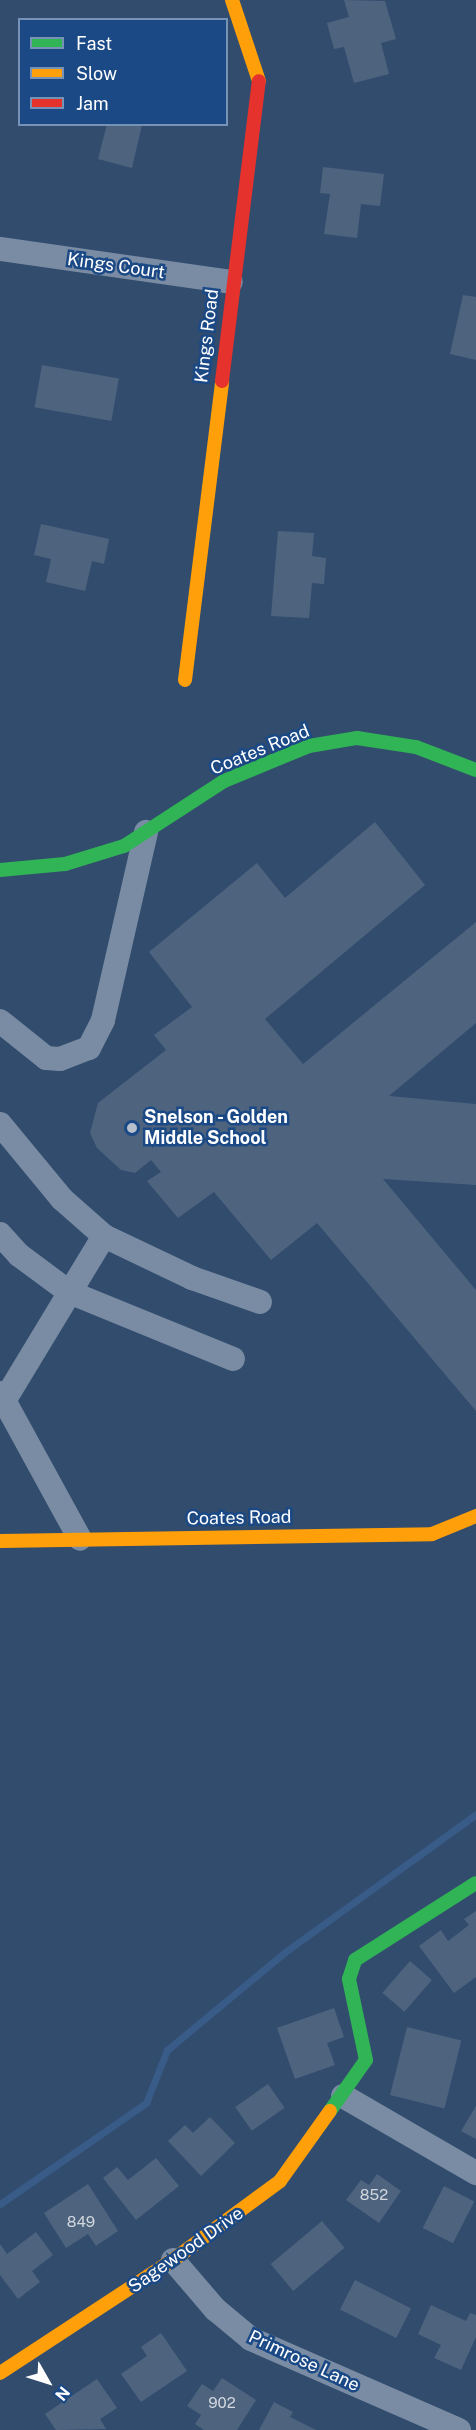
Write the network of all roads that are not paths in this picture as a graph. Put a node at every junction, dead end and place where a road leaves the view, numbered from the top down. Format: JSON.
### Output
{"nodes":[{"id":1,"x":232,"y":0,"type":"edge"},
{"id":2,"x":0,"y":249,"type":"edge"},
{"id":3,"x":231,"y":282,"type":"junction"},
{"id":4,"x":185,"y":681,"type":"dead end"},
{"id":5,"x":476,"y":770,"type":"edge"},
{"id":6,"x":146,"y":832,"type":"junction"},
{"id":7,"x":0,"y":870,"type":"edge"},
{"id":8,"x":0,"y":1021,"type":"edge"},
{"id":9,"x":0,"y":1124,"type":"edge"},
{"id":10,"x":0,"y":1234,"type":"edge"},
{"id":11,"x":104,"y":1236,"type":"junction"},
{"id":12,"x":69,"y":1292,"type":"junction"},
{"id":13,"x":260,"y":1302,"type":"dead end"},
{"id":14,"x":233,"y":1359,"type":"dead end"},
{"id":15,"x":2,"y":1397,"type":"edge"},
{"id":16,"x":476,"y":1516,"type":"edge"},
{"id":17,"x":80,"y":1539,"type":"junction"},
{"id":18,"x":0,"y":1541,"type":"edge"},
{"id":19,"x":476,"y":1883,"type":"edge"},
{"id":20,"x":344,"y":2096,"type":"junction"},
{"id":21,"x":476,"y":2173,"type":"edge"},
{"id":22,"x":173,"y":2260,"type":"junction"},
{"id":23,"x":0,"y":2373,"type":"edge"},
{"id":24,"x":459,"y":2430,"type":"edge"}],
"edges":[{"from":1,"to":3,"type":"street","name":"Kings Road"},
{"from":2,"to":3,"type":"street","name":"Kings Court"},
{"from":3,"to":4,"type":"street","name":"Kings Road"},
{"from":5,"to":6,"type":"street","name":"Coates Road"},
{"from":6,"to":7,"type":"street","name":"Coates Road"},
{"from":6,"to":8,"type":"street"},
{"from":9,"to":11,"type":"street"},
{"from":10,"to":12,"type":"street"},
{"from":11,"to":12,"type":"street"},
{"from":11,"to":13,"type":"street"},
{"from":12,"to":14,"type":"street"},
{"from":12,"to":15,"type":"street"},
{"from":15,"to":17,"type":"street"},
{"from":16,"to":17,"type":"street","name":"Coates Road"},
{"from":17,"to":18,"type":"street","name":"Coates Road"},
{"from":19,"to":20,"type":"street","name":"Sagewood Drive"},
{"from":20,"to":21,"type":"street"},
{"from":20,"to":22,"type":"street","name":"Sagewood Drive"},
{"from":22,"to":23,"type":"street","name":"Sagewood Drive"},
{"from":22,"to":24,"type":"street","name":"Primrose Lane"}]}
